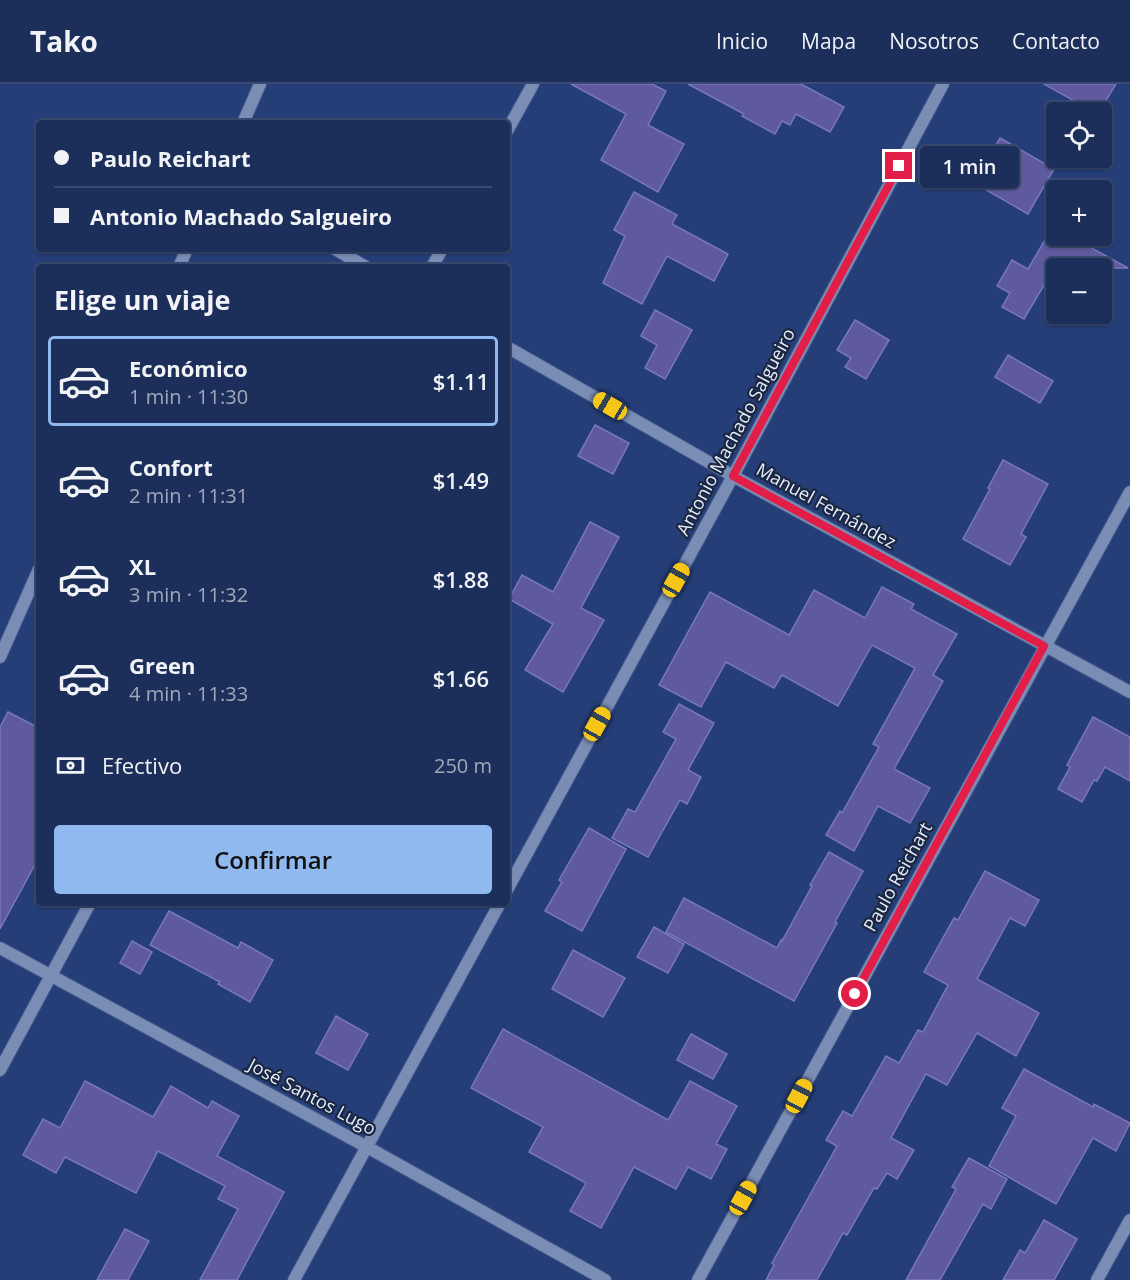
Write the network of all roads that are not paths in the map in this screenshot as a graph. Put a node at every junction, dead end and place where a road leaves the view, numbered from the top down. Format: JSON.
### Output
{"nodes":[{"id":1,"x":260,"y":84,"type":"edge"},
{"id":2,"x":532,"y":84,"type":"edge"},
{"id":3,"x":943,"y":84,"type":"edge"},
{"id":4,"x":244,"y":120,"type":"edge"},
{"id":5,"x":510,"y":125,"type":"edge"},
{"id":6,"x":340,"y":252,"type":"edge"},
{"id":7,"x":361,"y":264,"type":"edge"},
{"id":8,"x":510,"y":349,"type":"edge"},
{"id":9,"x":733,"y":476,"type":"junction"},
{"id":10,"x":1130,"y":492,"type":"edge"},
{"id":11,"x":36,"y":576,"type":"edge"},
{"id":12,"x":1044,"y":646,"type":"junction"},
{"id":13,"x":0,"y":657,"type":"edge"},
{"id":14,"x":1130,"y":692,"type":"edge"},
{"id":15,"x":510,"y":885,"type":"edge"},
{"id":16,"x":88,"y":906,"type":"edge"},
{"id":17,"x":498,"y":906,"type":"edge"},
{"id":18,"x":0,"y":948,"type":"edge"},
{"id":19,"x":51,"y":976,"type":"junction"},
{"id":20,"x":0,"y":1070,"type":"edge"},
{"id":21,"x":367,"y":1147,"type":"junction"},
{"id":22,"x":1130,"y":1220,"type":"edge"},
{"id":23,"x":294,"y":1280,"type":"edge"},
{"id":24,"x":605,"y":1280,"type":"edge"},
{"id":25,"x":698,"y":1280,"type":"edge"},
{"id":26,"x":1097,"y":1280,"type":"edge"}],
"edges":[{"from":1,"to":4,"type":"street"},
{"from":2,"to":5,"type":"street"},
{"from":3,"to":9,"type":"street","name":"Antonio Machado Salgueiro"},
{"from":6,"to":7,"type":"street"},
{"from":8,"to":9,"type":"street","name":"Manuel Fernández"},
{"from":9,"to":12,"type":"street","name":"Manuel Fernández"},
{"from":9,"to":15,"type":"street","name":"Antonio Machado Salgueiro"},
{"from":10,"to":12,"type":"street","name":"Paulo Reichart"},
{"from":11,"to":13,"type":"street"},
{"from":12,"to":14,"type":"street","name":"Manuel Fernández"},
{"from":12,"to":25,"type":"street","name":"Paulo Reichart"},
{"from":16,"to":19,"type":"street"},
{"from":17,"to":21,"type":"street"},
{"from":18,"to":19,"type":"street","name":"José Santos Lugo"},
{"from":19,"to":20,"type":"street"},
{"from":19,"to":21,"type":"street","name":"José Santos Lugo"},
{"from":21,"to":23,"type":"street"},
{"from":21,"to":24,"type":"street","name":"José Santos Lugo"},
{"from":22,"to":26,"type":"street"}]}
